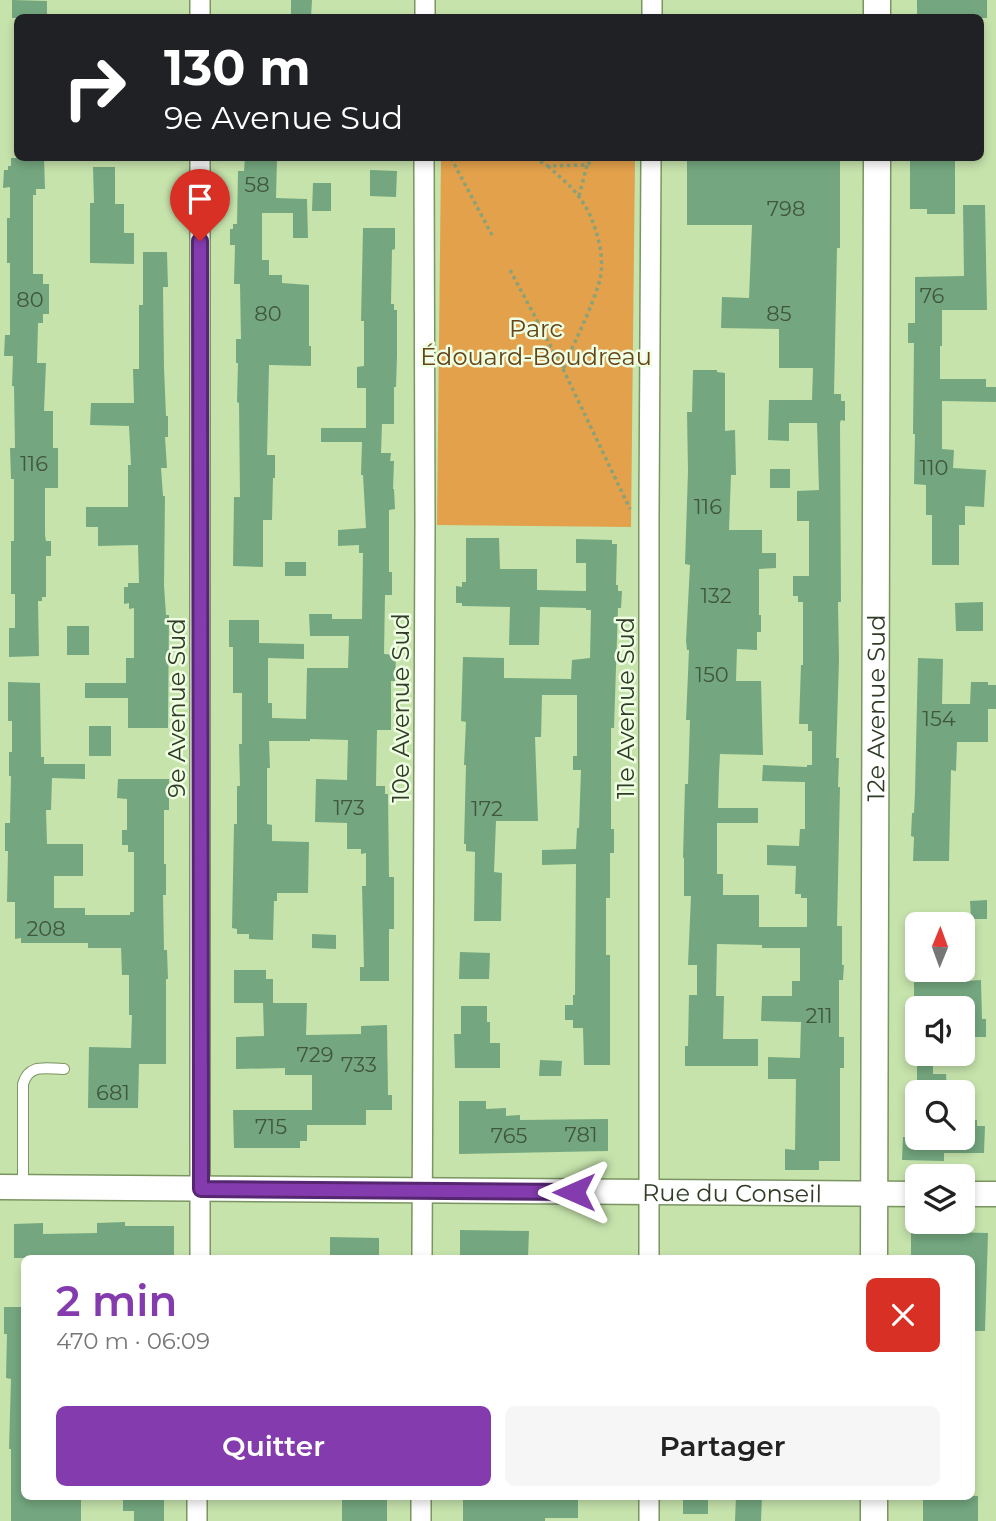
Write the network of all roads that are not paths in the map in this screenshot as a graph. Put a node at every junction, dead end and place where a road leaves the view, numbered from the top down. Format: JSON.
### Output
{"nodes":[{"id":1,"x":200,"y":161,"type":"edge"},
{"id":2,"x":425,"y":161,"type":"edge"},
{"id":3,"x":651,"y":161,"type":"edge"},
{"id":4,"x":877,"y":161,"type":"edge"},
{"id":5,"x":64,"y":1069,"type":"dead end"},
{"id":6,"x":11,"y":1187,"type":"edge"},
{"id":7,"x":201,"y":1189,"type":"junction"},
{"id":8,"x":423,"y":1191,"type":"junction"},
{"id":9,"x":649,"y":1192,"type":"junction"},
{"id":10,"x":874,"y":1194,"type":"junction"},
{"id":11,"x":905,"y":1194,"type":"edge"},
{"id":12,"x":975,"y":1194,"type":"edge"},
{"id":13,"x":996,"y":1194,"type":"edge"},
{"id":14,"x":200,"y":1255,"type":"edge"},
{"id":15,"x":422,"y":1255,"type":"edge"},
{"id":16,"x":649,"y":1255,"type":"edge"},
{"id":17,"x":874,"y":1255,"type":"edge"},
{"id":18,"x":197,"y":1500,"type":"edge"},
{"id":19,"x":421,"y":1500,"type":"edge"},
{"id":20,"x":649,"y":1500,"type":"edge"},
{"id":21,"x":874,"y":1500,"type":"edge"},
{"id":22,"x":197,"y":1521,"type":"edge"},
{"id":23,"x":421,"y":1521,"type":"edge"},
{"id":24,"x":649,"y":1521,"type":"edge"},
{"id":25,"x":874,"y":1521,"type":"edge"}],
"edges":[{"from":1,"to":7,"type":"street","name":"9e Avenue Sud"},
{"from":2,"to":8,"type":"street","name":"10e Avenue Sud"},
{"from":3,"to":9,"type":"street","name":"11e Avenue Sud"},
{"from":4,"to":10,"type":"main road","name":"12e Avenue Sud"},
{"from":5,"to":6,"type":"lane"},
{"from":6,"to":7,"type":"street","name":"Rue du Conseil"},
{"from":7,"to":8,"type":"street","name":"Rue du Conseil"},
{"from":7,"to":14,"type":"street","name":"9e Avenue Sud"},
{"from":8,"to":9,"type":"street","name":"Rue du Conseil"},
{"from":8,"to":15,"type":"street","name":"10e Avenue Sud"},
{"from":9,"to":10,"type":"street","name":"Rue du Conseil"},
{"from":9,"to":16,"type":"street","name":"11e Avenue Sud"},
{"from":10,"to":11,"type":"street","name":"Rue du Conseil"},
{"from":10,"to":17,"type":"main road","name":"12e Avenue Sud"},
{"from":12,"to":13,"type":"street"},
{"from":18,"to":22,"type":"street"},
{"from":19,"to":23,"type":"street"},
{"from":20,"to":24,"type":"street"},
{"from":21,"to":25,"type":"main road"}]}
